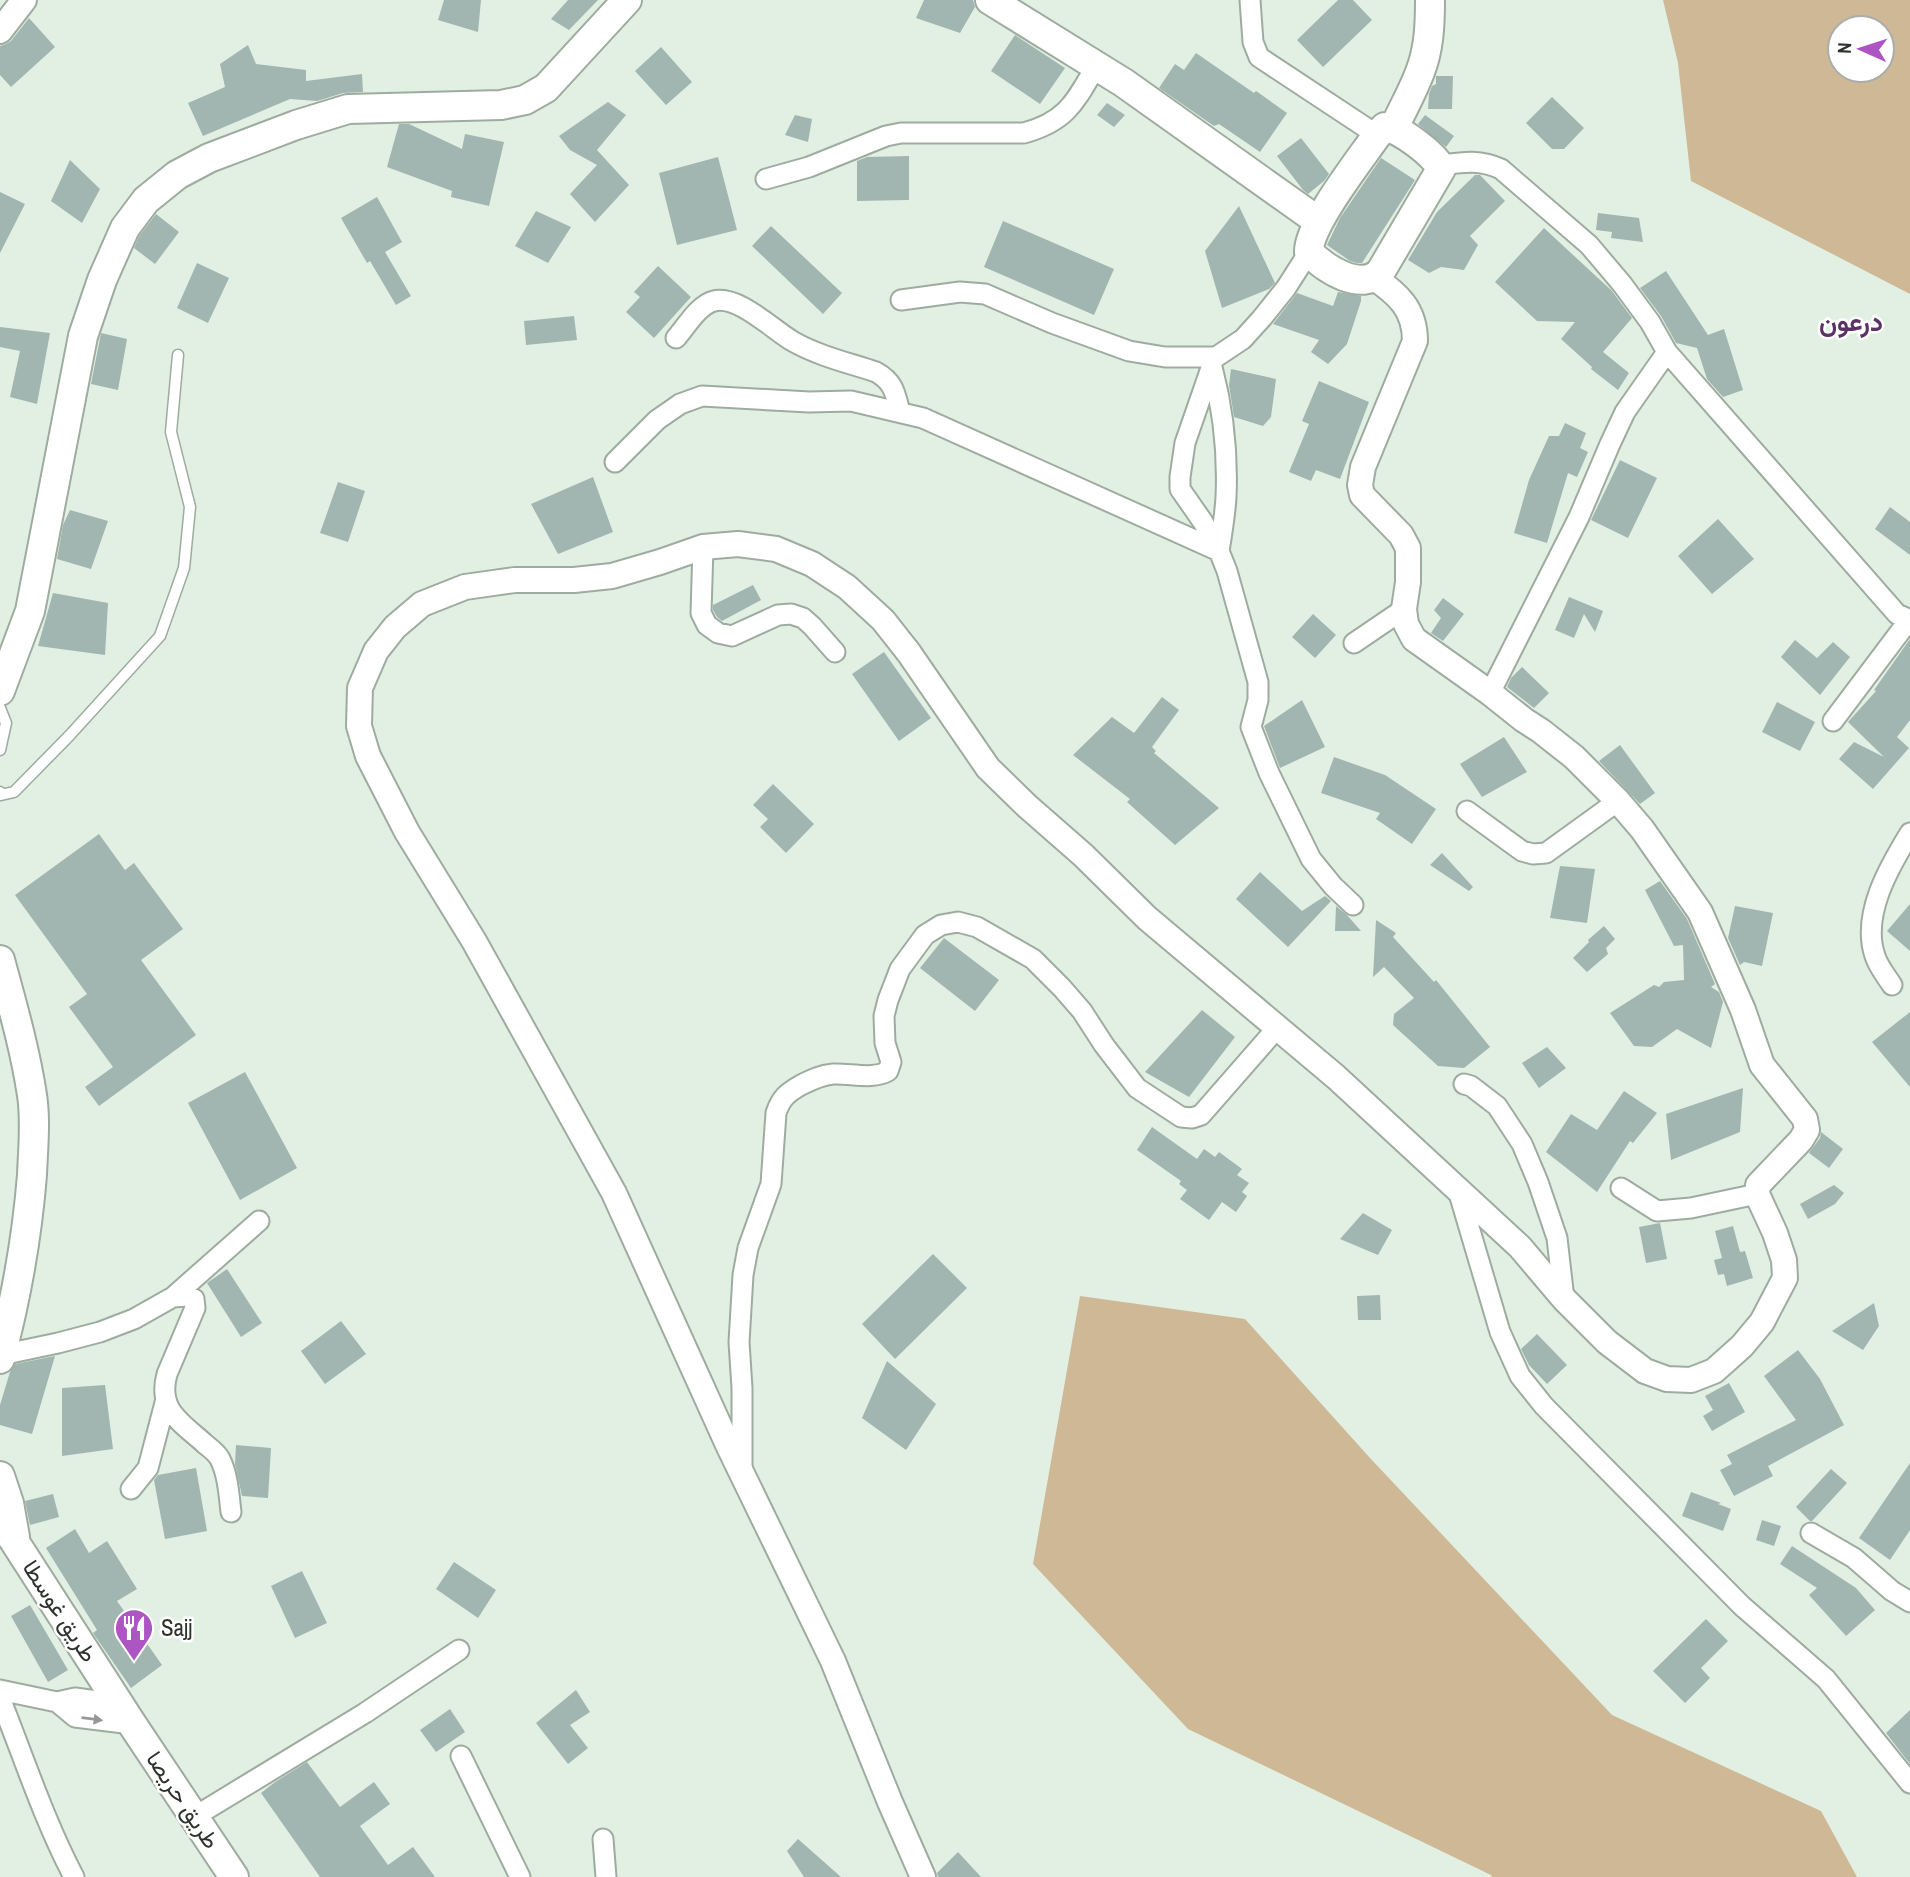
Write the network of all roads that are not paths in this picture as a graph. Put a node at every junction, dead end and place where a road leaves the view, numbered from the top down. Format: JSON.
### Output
{"nodes":[{"id":1,"x":24,"y":0,"type":"edge"},
{"id":2,"x":627,"y":0,"type":"edge"},
{"id":3,"x":990,"y":0,"type":"edge"},
{"id":4,"x":1250,"y":0,"type":"edge"},
{"id":5,"x":1430,"y":0,"type":"edge"},
{"id":6,"x":0,"y":31,"type":"edge"},
{"id":7,"x":1096,"y":66,"type":"junction"},
{"id":8,"x":1385,"y":132,"type":"junction"},
{"id":9,"x":1441,"y":165,"type":"junction"},
{"id":10,"x":766,"y":178,"type":"dead end"},
{"id":11,"x":1318,"y":221,"type":"junction"},
{"id":12,"x":1309,"y":252,"type":"junction"},
{"id":13,"x":1373,"y":278,"type":"junction"},
{"id":14,"x":901,"y":300,"type":"dead end"},
{"id":15,"x":676,"y":338,"type":"dead end"},
{"id":16,"x":1667,"y":352,"type":"junction"},
{"id":17,"x":177,"y":355,"type":"dead end"},
{"id":18,"x":1214,"y":362,"type":"junction"},
{"id":19,"x":900,"y":412,"type":"junction"},
{"id":20,"x":615,"y":462,"type":"dead end"},
{"id":21,"x":703,"y":547,"type":"junction"},
{"id":22,"x":1219,"y":551,"type":"junction"},
{"id":23,"x":1404,"y":609,"type":"junction"},
{"id":24,"x":1909,"y":620,"type":"edge"},
{"id":25,"x":1354,"y":643,"type":"dead end"},
{"id":26,"x":835,"y":652,"type":"dead end"},
{"id":27,"x":2,"y":684,"type":"edge"},
{"id":28,"x":1490,"y":693,"type":"junction"},
{"id":29,"x":0,"y":708,"type":"edge"},
{"id":30,"x":1833,"y":721,"type":"dead end"},
{"id":31,"x":0,"y":750,"type":"edge"},
{"id":32,"x":0,"y":792,"type":"edge"},
{"id":33,"x":1618,"y":801,"type":"junction"},
{"id":34,"x":1467,"y":811,"type":"dead end"},
{"id":35,"x":1910,"y":833,"type":"edge"},
{"id":36,"x":1353,"y":905,"type":"dead end"},
{"id":37,"x":0,"y":960,"type":"edge"},
{"id":38,"x":1892,"y":985,"type":"dead end"},
{"id":39,"x":1277,"y":1028,"type":"junction"},
{"id":40,"x":1464,"y":1084,"type":"dead end"},
{"id":41,"x":1621,"y":1188,"type":"dead end"},
{"id":42,"x":1458,"y":1190,"type":"junction"},
{"id":43,"x":1758,"y":1194,"type":"junction"},
{"id":44,"x":259,"y":1221,"type":"dead end"},
{"id":45,"x":173,"y":1297,"type":"junction"},
{"id":46,"x":1564,"y":1299,"type":"junction"},
{"id":47,"x":1,"y":1357,"type":"edge"},
{"id":48,"x":166,"y":1399,"type":"junction"},
{"id":49,"x":742,"y":1473,"type":"junction"},
{"id":50,"x":0,"y":1476,"type":"edge"},
{"id":51,"x":131,"y":1489,"type":"dead end"},
{"id":52,"x":231,"y":1512,"type":"dead end"},
{"id":53,"x":0,"y":1519,"type":"edge"},
{"id":54,"x":1811,"y":1533,"type":"dead end"},
{"id":55,"x":17,"y":1544,"type":"junction"},
{"id":56,"x":1910,"y":1602,"type":"edge"},
{"id":57,"x":459,"y":1650,"type":"dead end"},
{"id":58,"x":0,"y":1690,"type":"edge"},
{"id":59,"x":0,"y":1698,"type":"edge"},
{"id":60,"x":125,"y":1714,"type":"junction"},
{"id":61,"x":461,"y":1756,"type":"dead end"},
{"id":62,"x":1910,"y":1783,"type":"edge"},
{"id":63,"x":194,"y":1817,"type":"junction"},
{"id":64,"x":603,"y":1839,"type":"dead end"},
{"id":65,"x":225,"y":1873,"type":"edge"},
{"id":66,"x":74,"y":1877,"type":"edge"},
{"id":67,"x":520,"y":1877,"type":"edge"},
{"id":68,"x":606,"y":1877,"type":"edge"},
{"id":69,"x":923,"y":1877,"type":"edge"}],
"edges":[{"from":1,"to":6,"type":"street"},
{"from":2,"to":27,"type":"main road"},
{"from":3,"to":7,"type":"main road"},
{"from":4,"to":8,"type":"street"},
{"from":5,"to":8,"type":"main road"},
{"from":7,"to":10,"type":"street"},
{"from":7,"to":11,"type":"main road"},
{"from":8,"to":9,"type":"main road"},
{"from":8,"to":11,"type":"main road"},
{"from":9,"to":13,"type":"main road"},
{"from":9,"to":16,"type":"street"},
{"from":11,"to":12,"type":"main road"},
{"from":12,"to":13,"type":"main road"},
{"from":12,"to":18,"type":"street"},
{"from":13,"to":23,"type":"street"},
{"from":14,"to":18,"type":"street"},
{"from":15,"to":19,"type":"street"},
{"from":16,"to":24,"type":"street"},
{"from":16,"to":28,"type":"street"},
{"from":17,"to":32,"type":"lane"},
{"from":18,"to":22,"type":"street"},
{"from":18,"to":22,"type":"street"},
{"from":19,"to":20,"type":"street"},
{"from":19,"to":22,"type":"street"},
{"from":21,"to":26,"type":"street"},
{"from":21,"to":39,"type":"street"},
{"from":21,"to":49,"type":"street"},
{"from":22,"to":36,"type":"street"},
{"from":23,"to":25,"type":"street"},
{"from":23,"to":28,"type":"street"},
{"from":24,"to":30,"type":"street"},
{"from":28,"to":33,"type":"street"},
{"from":29,"to":31,"type":"lane"},
{"from":33,"to":34,"type":"street"},
{"from":33,"to":43,"type":"street"},
{"from":35,"to":38,"type":"street"},
{"from":37,"to":47,"type":"main road"},
{"from":39,"to":42,"type":"street"},
{"from":39,"to":49,"type":"street"},
{"from":40,"to":46,"type":"street"},
{"from":41,"to":43,"type":"street"},
{"from":42,"to":46,"type":"street"},
{"from":42,"to":62,"type":"street"},
{"from":43,"to":46,"type":"street"},
{"from":44,"to":45,"type":"street"},
{"from":45,"to":47,"type":"street"},
{"from":45,"to":48,"type":"street"},
{"from":48,"to":51,"type":"street"},
{"from":48,"to":52,"type":"street"},
{"from":49,"to":69,"type":"street"},
{"from":50,"to":55,"type":"main road"},
{"from":53,"to":55,"type":"main road","name":"طريق غوسطا"},
{"from":54,"to":56,"type":"street"},
{"from":55,"to":60,"type":"main road","name":"طريق غوسطا"},
{"from":57,"to":63,"type":"street"},
{"from":58,"to":60,"type":"street"},
{"from":59,"to":66,"type":"street"},
{"from":60,"to":63,"type":"main road","name":"طريق حريصا"},
{"from":61,"to":67,"type":"street"},
{"from":63,"to":65,"type":"main road","name":"طريق حريصا"},
{"from":64,"to":68,"type":"street"}]}
